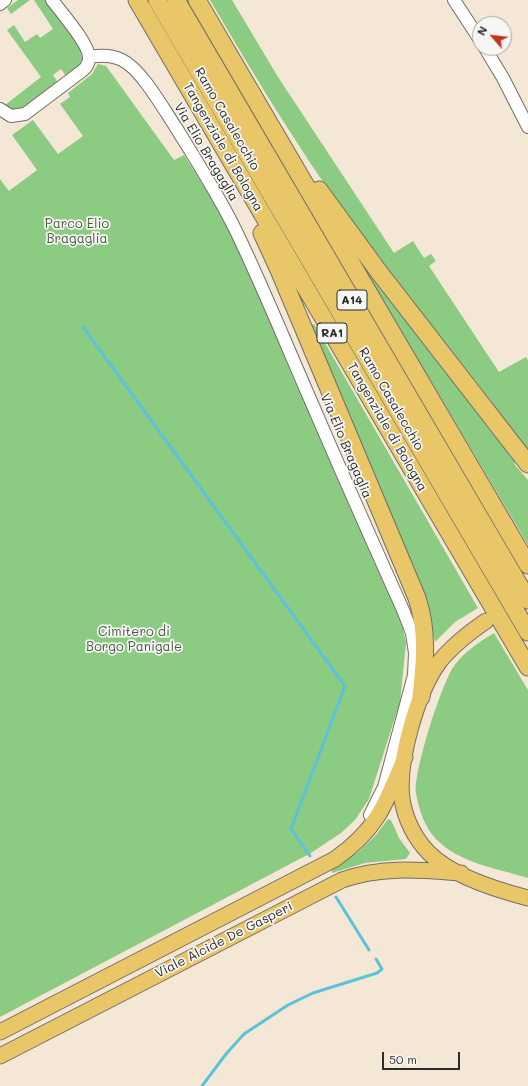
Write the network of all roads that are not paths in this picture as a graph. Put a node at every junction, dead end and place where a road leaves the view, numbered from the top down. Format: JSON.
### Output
{"nodes":[{"id":1,"x":5,"y":0,"type":"edge"},
{"id":2,"x":52,"y":0,"type":"edge"},
{"id":3,"x":137,"y":0,"type":"edge"},
{"id":4,"x":157,"y":0,"type":"edge"},
{"id":5,"x":176,"y":0,"type":"edge"},
{"id":6,"x":197,"y":0,"type":"edge"},
{"id":7,"x":454,"y":0,"type":"edge"},
{"id":8,"x":0,"y":4,"type":"edge"},
{"id":9,"x":472,"y":28,"type":"edge"},
{"id":10,"x":490,"y":56,"type":"edge"},
{"id":11,"x":89,"y":57,"type":"junction"},
{"id":12,"x":231,"y":59,"type":"junction"},
{"id":13,"x":189,"y":90,"type":"junction"},
{"id":14,"x":0,"y":109,"type":"edge"},
{"id":15,"x":528,"y":127,"type":"edge"},
{"id":16,"x":528,"y":464,"type":"edge"},
{"id":17,"x":528,"y":565,"type":"edge"},
{"id":18,"x":528,"y":600,"type":"edge"},
{"id":19,"x":486,"y":620,"type":"dead end"},
{"id":20,"x":528,"y":632,"type":"edge"},
{"id":21,"x":528,"y":667,"type":"edge"},
{"id":22,"x":421,"y":697,"type":"junction"},
{"id":23,"x":405,"y":757,"type":"junction"},
{"id":24,"x":461,"y":873,"type":"junction"},
{"id":25,"x":301,"y":877,"type":"junction"},
{"id":26,"x":528,"y":898,"type":"edge"},
{"id":27,"x":0,"y":1032,"type":"edge"},
{"id":28,"x":0,"y":1056,"type":"edge"}],
"edges":[{"from":1,"to":8,"type":"street"},
{"from":2,"to":11,"type":"street"},
{"from":3,"to":13,"type":"highway","name":"Tangenziale di Bologna","number":"RA1"},
{"from":4,"to":20,"type":"highway","name":"Ramo Casalecchio","number":"A14"},
{"from":5,"to":18,"type":"highway","name":"Ramo Casalecchio","number":"A14"},
{"from":6,"to":12,"type":"highway"},
{"from":7,"to":9,"type":"street"},
{"from":10,"to":15,"type":"street"},
{"from":11,"to":14,"type":"street"},
{"from":11,"to":25,"type":"street","name":"Via Elio Bragaglia"},
{"from":12,"to":16,"type":"highway"},
{"from":12,"to":17,"type":"highway"},
{"from":13,"to":21,"type":"highway","name":"Tangenziale di Bologna","number":"RA1"},
{"from":13,"to":22,"type":"highway"},
{"from":19,"to":22,"type":"main road"},
{"from":22,"to":23,"type":"main road"},
{"from":23,"to":24,"type":"main road"},
{"from":23,"to":25,"type":"main road","name":"Viale Alcide De Gasperi"},
{"from":24,"to":26,"type":"main road"},
{"from":24,"to":28,"type":"main road","name":"Viale Alcide De Gasperi"},
{"from":25,"to":27,"type":"main road","name":"Viale Alcide De Gasperi"}]}
